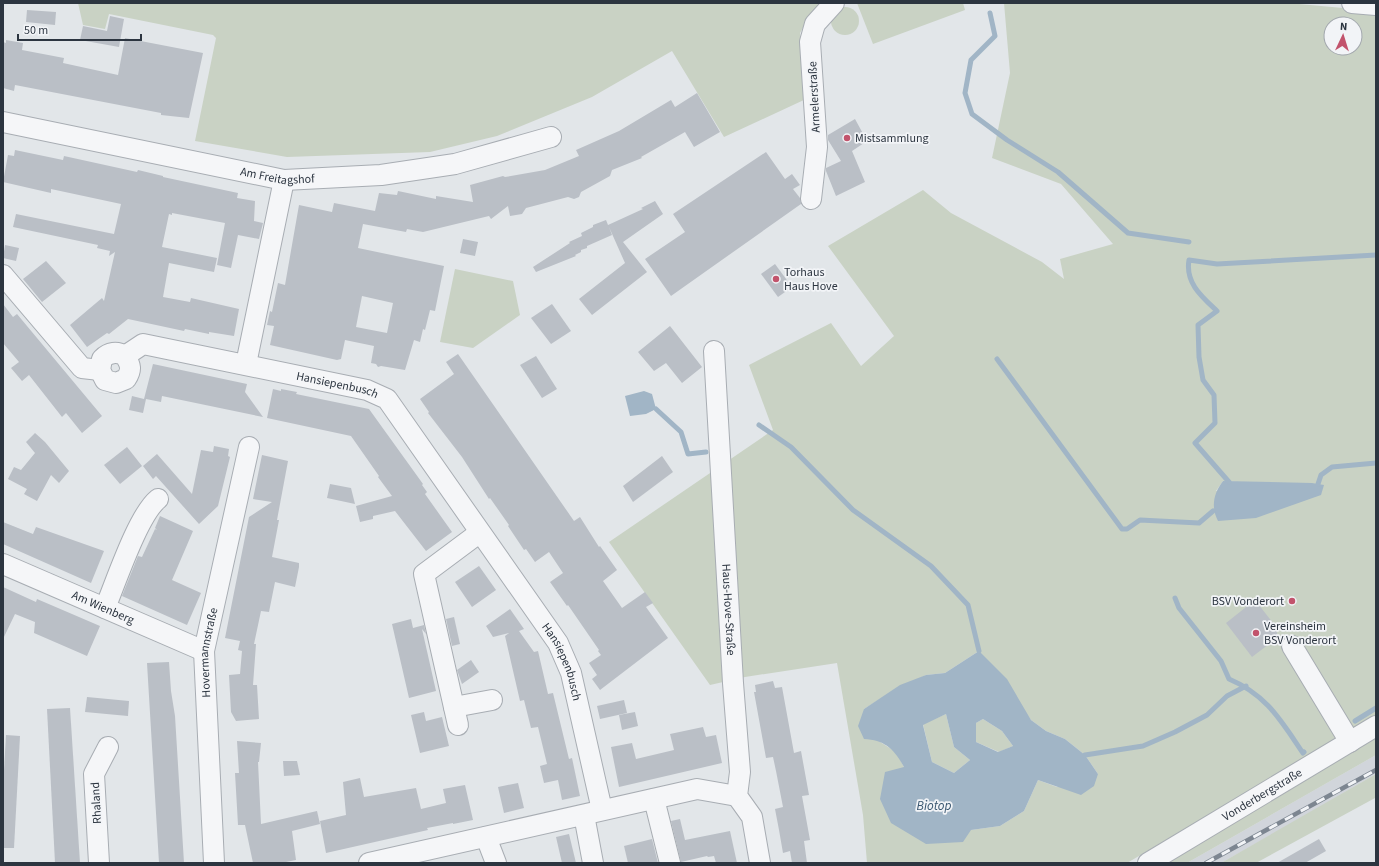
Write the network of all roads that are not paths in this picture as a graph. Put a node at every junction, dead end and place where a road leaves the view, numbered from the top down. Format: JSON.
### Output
{"nodes":[{"id":1,"x":834,"y":3,"type":"edge"},
{"id":2,"x":1352,"y":3,"type":"edge"},
{"id":3,"x":1376,"y":5,"type":"edge"},
{"id":4,"x":3,"y":122,"type":"edge"},
{"id":5,"x":551,"y":137,"type":"dead end"},
{"id":6,"x":284,"y":180,"type":"junction"},
{"id":7,"x":811,"y":199,"type":"dead end"},
{"id":8,"x":3,"y":275,"type":"edge"},
{"id":9,"x":714,"y":351,"type":"dead end"},
{"id":10,"x":246,"y":364,"type":"junction"},
{"id":11,"x":248,"y":447,"type":"dead end"},
{"id":12,"x":158,"y":499,"type":"dead end"},
{"id":13,"x":479,"y":533,"type":"junction"},
{"id":14,"x":3,"y":564,"type":"edge"},
{"id":15,"x":105,"y":608,"type":"junction"},
{"id":16,"x":1292,"y":646,"type":"dead end"},
{"id":17,"x":204,"y":651,"type":"junction"},
{"id":18,"x":492,"y":700,"type":"dead end"},
{"id":19,"x":1376,"y":726,"type":"edge"},
{"id":20,"x":1350,"y":742,"type":"junction"},
{"id":21,"x":108,"y":747,"type":"dead end"},
{"id":22,"x":736,"y":796,"type":"junction"},
{"id":23,"x":654,"y":799,"type":"junction"},
{"id":24,"x":602,"y":810,"type":"junction"},
{"id":25,"x":584,"y":815,"type":"junction"},
{"id":26,"x":486,"y":837,"type":"junction"},
{"id":27,"x":403,"y":859,"type":"edge"},
{"id":28,"x":99,"y":863,"type":"edge"},
{"id":29,"x":214,"y":863,"type":"edge"},
{"id":30,"x":369,"y":863,"type":"edge"},
{"id":31,"x":496,"y":863,"type":"edge"},
{"id":32,"x":593,"y":863,"type":"edge"},
{"id":33,"x":670,"y":863,"type":"edge"},
{"id":34,"x":760,"y":863,"type":"edge"},
{"id":35,"x":1148,"y":863,"type":"edge"}],
"edges":[{"from":1,"to":7,"type":"street","name":"Armelerstraße"},
{"from":2,"to":3,"type":"street"},
{"from":4,"to":6,"type":"street","name":"Am Freitagshof"},
{"from":5,"to":6,"type":"street","name":"Am Freitagshof"},
{"from":6,"to":10,"type":"street"},
{"from":8,"to":10,"type":"street","name":"Hansiepenbusch"},
{"from":9,"to":22,"type":"street","name":"Haus-Hove-Straße"},
{"from":10,"to":13,"type":"street","name":"Hansiepenbusch"},
{"from":11,"to":17,"type":"street","name":"Hovermannstraße"},
{"from":12,"to":15,"type":"street"},
{"from":13,"to":18,"type":"street"},
{"from":13,"to":24,"type":"street","name":"Hansiepenbusch"},
{"from":14,"to":15,"type":"street","name":"Am Wienberg"},
{"from":15,"to":17,"type":"street","name":"Am Wienberg"},
{"from":16,"to":20,"type":"street"},
{"from":17,"to":29,"type":"street","name":"Hovermannstraße"},
{"from":19,"to":20,"type":"street","name":"Vonderbergstraße"},
{"from":20,"to":35,"type":"street","name":"Vonderbergstraße"},
{"from":21,"to":28,"type":"street","name":"Rhaland"},
{"from":22,"to":23,"type":"street"},
{"from":22,"to":34,"type":"street"},
{"from":23,"to":24,"type":"street"},
{"from":23,"to":33,"type":"street"},
{"from":24,"to":25,"type":"street"},
{"from":25,"to":26,"type":"street"},
{"from":25,"to":32,"type":"street"},
{"from":26,"to":27,"type":"street"},
{"from":26,"to":31,"type":"street"},
{"from":27,"to":30,"type":"street"}]}
